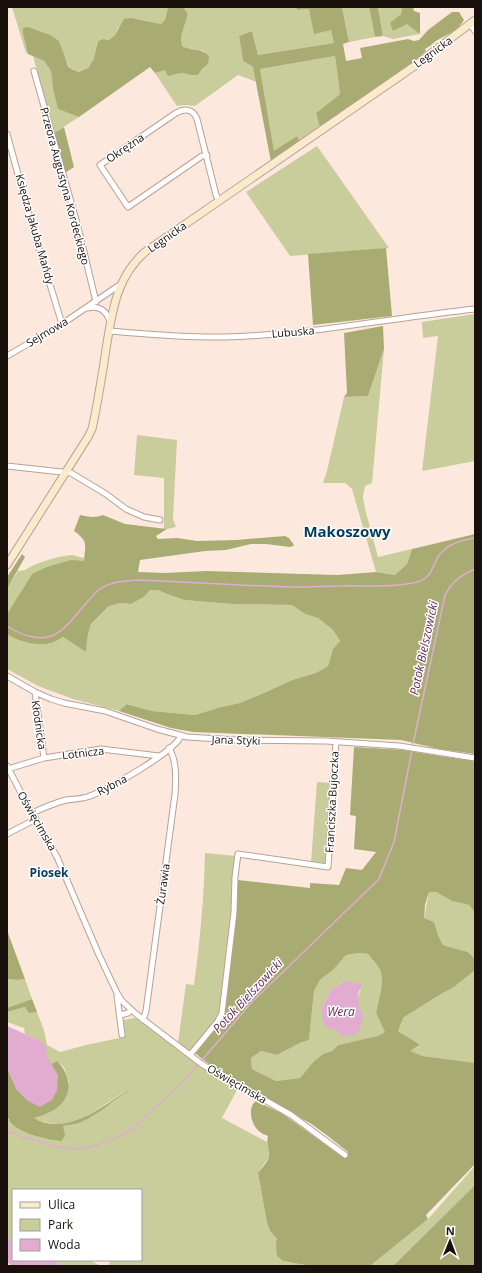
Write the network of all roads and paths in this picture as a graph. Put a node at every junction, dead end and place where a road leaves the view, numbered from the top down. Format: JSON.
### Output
{"nodes":[{"id":1,"x":473,"y":22,"type":"edge"},
{"id":2,"x":475,"y":30,"type":"edge"},
{"id":3,"x":34,"y":71,"type":"dead end"},
{"id":4,"x":7,"y":134,"type":"edge"},
{"id":5,"x":207,"y":155,"type":"junction"},
{"id":6,"x":219,"y":201,"type":"junction"},
{"id":7,"x":121,"y":284,"type":"junction"},
{"id":8,"x":96,"y":302,"type":"junction"},
{"id":9,"x":87,"y":308,"type":"junction"},
{"id":10,"x":475,"y":309,"type":"edge"},
{"id":11,"x":110,"y":323,"type":"junction"},
{"id":12,"x":62,"y":324,"type":"junction"},
{"id":13,"x":109,"y":331,"type":"junction"},
{"id":14,"x":7,"y":356,"type":"edge"},
{"id":15,"x":7,"y":466,"type":"edge"},
{"id":16,"x":66,"y":472,"type":"junction"},
{"id":17,"x":160,"y":520,"type":"dead end"},
{"id":18,"x":7,"y":565,"type":"edge"},
{"id":19,"x":7,"y":676,"type":"edge"},
{"id":20,"x":35,"y":692,"type":"junction"},
{"id":21,"x":181,"y":736,"type":"junction"},
{"id":22,"x":336,"y":742,"type":"junction"},
{"id":23,"x":169,"y":748,"type":"junction"},
{"id":24,"x":160,"y":756,"type":"junction"},
{"id":25,"x":44,"y":758,"type":"junction"},
{"id":26,"x":475,"y":758,"type":"edge"},
{"id":27,"x":8,"y":768,"type":"edge"},
{"id":28,"x":32,"y":813,"type":"junction"},
{"id":29,"x":36,"y":819,"type":"junction"},
{"id":30,"x":7,"y":834,"type":"edge"},
{"id":31,"x":114,"y":988,"type":"junction"},
{"id":32,"x":131,"y":1010,"type":"junction"},
{"id":33,"x":120,"y":1015,"type":"junction"},
{"id":34,"x":143,"y":1020,"type":"junction"},
{"id":35,"x":122,"y":1034,"type":"dead end"},
{"id":36,"x":190,"y":1055,"type":"junction"},
{"id":37,"x":345,"y":1155,"type":"dead end"}],
"edges":[{"from":1,"to":2,"type":"street"},
{"from":1,"to":6,"type":"main road","name":"Legnicka"},
{"from":3,"to":8,"type":"street","name":"Przeora Augustyna Kordeckiego"},
{"from":4,"to":12,"type":"street","name":"Księdza Jakuba Mańdy"},
{"from":5,"to":5,"type":"street","name":"Okrężna"},
{"from":5,"to":6,"type":"street","name":"Okrężna"},
{"from":6,"to":7,"type":"main road","name":"Legnicka"},
{"from":7,"to":8,"type":"street","name":"Sejmowa"},
{"from":7,"to":11,"type":"main road","name":"Legnicka"},
{"from":8,"to":9,"type":"street","name":"Sejmowa"},
{"from":9,"to":11,"type":"street"},
{"from":9,"to":12,"type":"street","name":"Sejmowa"},
{"from":10,"to":13,"type":"street","name":"Lubuska"},
{"from":11,"to":13,"type":"main road","name":"Legnicka"},
{"from":12,"to":14,"type":"street","name":"Sejmowa"},
{"from":13,"to":16,"type":"main road","name":"Legnicka"},
{"from":15,"to":16,"type":"street"},
{"from":16,"to":17,"type":"street"},
{"from":16,"to":18,"type":"main road","name":"Legnicka"},
{"from":19,"to":20,"type":"street","name":"Jana Styki"},
{"from":20,"to":21,"type":"street","name":"Jana Styki"},
{"from":20,"to":25,"type":"street","name":"Kłodnicka"},
{"from":21,"to":22,"type":"street","name":"Jana Styki"},
{"from":21,"to":23,"type":"street","name":"Rybna"},
{"from":22,"to":26,"type":"street","name":"Jana Styki"},
{"from":22,"to":36,"type":"street","name":"Franciszka Bujoczka"},
{"from":23,"to":24,"type":"street","name":"Rybna"},
{"from":23,"to":34,"type":"street","name":"Żurawia"},
{"from":24,"to":25,"type":"street","name":"Lotnicza"},
{"from":24,"to":28,"type":"street","name":"Rybna"},
{"from":25,"to":27,"type":"street","name":"Lotnicza"},
{"from":27,"to":28,"type":"street","name":"Oświęcimska"},
{"from":28,"to":29,"type":"street","name":"Oświęcimska"},
{"from":29,"to":30,"type":"street"},
{"from":29,"to":31,"type":"street","name":"Oświęcimska"},
{"from":31,"to":32,"type":"street","name":"Oświęcimska"},
{"from":31,"to":33,"type":"street","name":"Oświęcimska"},
{"from":32,"to":33,"type":"street"},
{"from":32,"to":34,"type":"street","name":"Oświęcimska"},
{"from":33,"to":35,"type":"street","name":"Oświęcimska"},
{"from":34,"to":36,"type":"street","name":"Oświęcimska"},
{"from":36,"to":37,"type":"street","name":"Oświęcimska"}]}
